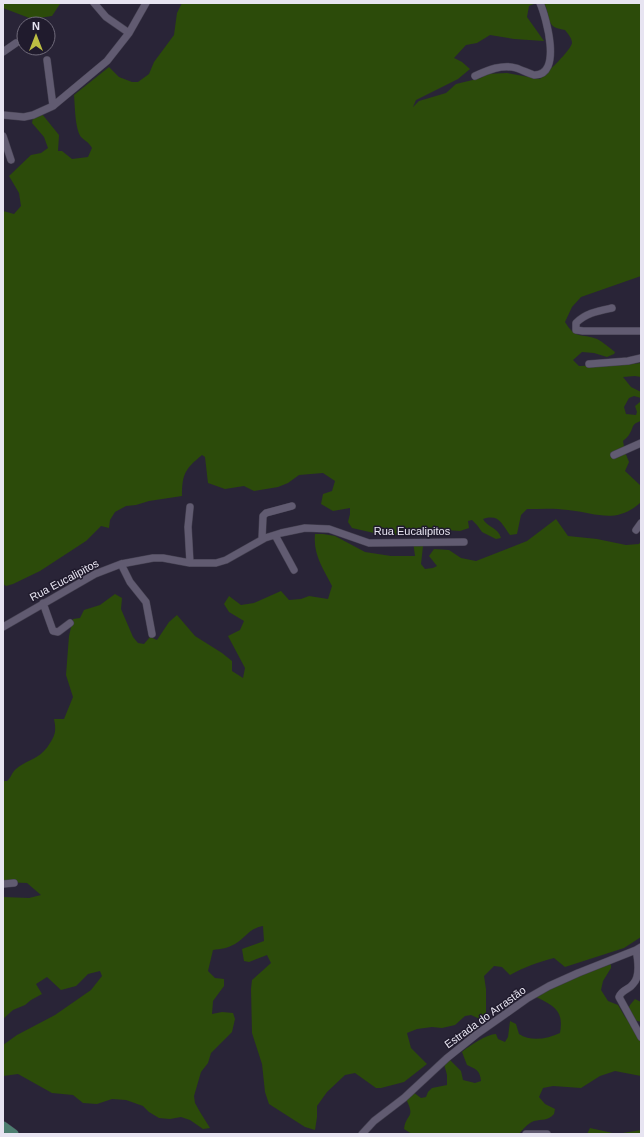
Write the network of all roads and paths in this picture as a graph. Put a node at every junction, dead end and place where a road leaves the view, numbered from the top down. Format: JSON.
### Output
{"nodes":[{"id":1,"x":94,"y":3,"type":"edge"},
{"id":2,"x":146,"y":3,"type":"edge"},
{"id":3,"x":540,"y":3,"type":"edge"},
{"id":4,"x":129,"y":33,"type":"junction"},
{"id":5,"x":16,"y":43,"type":"dead end"},
{"id":6,"x":3,"y":52,"type":"edge"},
{"id":7,"x":46,"y":60,"type":"dead end"},
{"id":8,"x":475,"y":76,"type":"dead end"},
{"id":9,"x":54,"y":106,"type":"junction"},
{"id":10,"x":3,"y":115,"type":"edge"},
{"id":11,"x":3,"y":136,"type":"edge"},
{"id":12,"x":11,"y":160,"type":"dead end"},
{"id":13,"x":612,"y":308,"type":"dead end"},
{"id":14,"x":641,"y":331,"type":"edge"},
{"id":15,"x":641,"y":358,"type":"edge"},
{"id":16,"x":589,"y":364,"type":"dead end"},
{"id":17,"x":641,"y":443,"type":"edge"},
{"id":18,"x":614,"y":455,"type":"dead end"},
{"id":19,"x":292,"y":506,"type":"dead end"},
{"id":20,"x":190,"y":507,"type":"dead end"},
{"id":21,"x":641,"y":523,"type":"edge"},
{"id":22,"x":636,"y":530,"type":"dead end"},
{"id":23,"x":275,"y":535,"type":"junction"},
{"id":24,"x":262,"y":539,"type":"junction"},
{"id":25,"x":464,"y":542,"type":"dead end"},
{"id":26,"x":190,"y":563,"type":"junction"},
{"id":27,"x":121,"y":564,"type":"junction"},
{"id":28,"x":294,"y":570,"type":"dead end"},
{"id":29,"x":43,"y":603,"type":"junction"},
{"id":30,"x":70,"y":623,"type":"dead end"},
{"id":31,"x":3,"y":627,"type":"edge"},
{"id":32,"x":152,"y":634,"type":"dead end"},
{"id":33,"x":14,"y":883,"type":"dead end"},
{"id":34,"x":3,"y":884,"type":"edge"},
{"id":35,"x":638,"y":948,"type":"edge"},
{"id":36,"x":641,"y":1037,"type":"edge"},
{"id":37,"x":3,"y":1126,"type":"edge"},
{"id":38,"x":14,"y":1134,"type":"edge"},
{"id":39,"x":362,"y":1134,"type":"edge"},
{"id":40,"x":526,"y":1134,"type":"edge"},
{"id":41,"x":547,"y":1134,"type":"edge"}],
"edges":[{"from":1,"to":4,"type":"street"},
{"from":2,"to":4,"type":"street"},
{"from":3,"to":8,"type":"street"},
{"from":4,"to":9,"type":"street"},
{"from":5,"to":6,"type":"street"},
{"from":7,"to":9,"type":"street"},
{"from":9,"to":10,"type":"street"},
{"from":11,"to":12,"type":"street"},
{"from":13,"to":14,"type":"street"},
{"from":15,"to":16,"type":"street"},
{"from":17,"to":18,"type":"street"},
{"from":19,"to":24,"type":"street"},
{"from":20,"to":26,"type":"street"},
{"from":21,"to":22,"type":"street"},
{"from":23,"to":24,"type":"street","name":"Rua Eucalipitos"},
{"from":23,"to":25,"type":"street","name":"Rua Eucalipitos"},
{"from":23,"to":28,"type":"street"},
{"from":24,"to":26,"type":"street","name":"Rua Eucalipitos"},
{"from":26,"to":27,"type":"street","name":"Rua Eucalipitos"},
{"from":27,"to":29,"type":"street","name":"Rua Eucalipitos"},
{"from":27,"to":32,"type":"street"},
{"from":29,"to":30,"type":"street"},
{"from":29,"to":31,"type":"street","name":"Rua Eucalipitos"},
{"from":33,"to":34,"type":"street"},
{"from":35,"to":36,"type":"street"},
{"from":35,"to":39,"type":"street","name":"Estrada do Arrastão"},
{"from":37,"to":38,"type":"main road"},
{"from":40,"to":41,"type":"street"}]}
